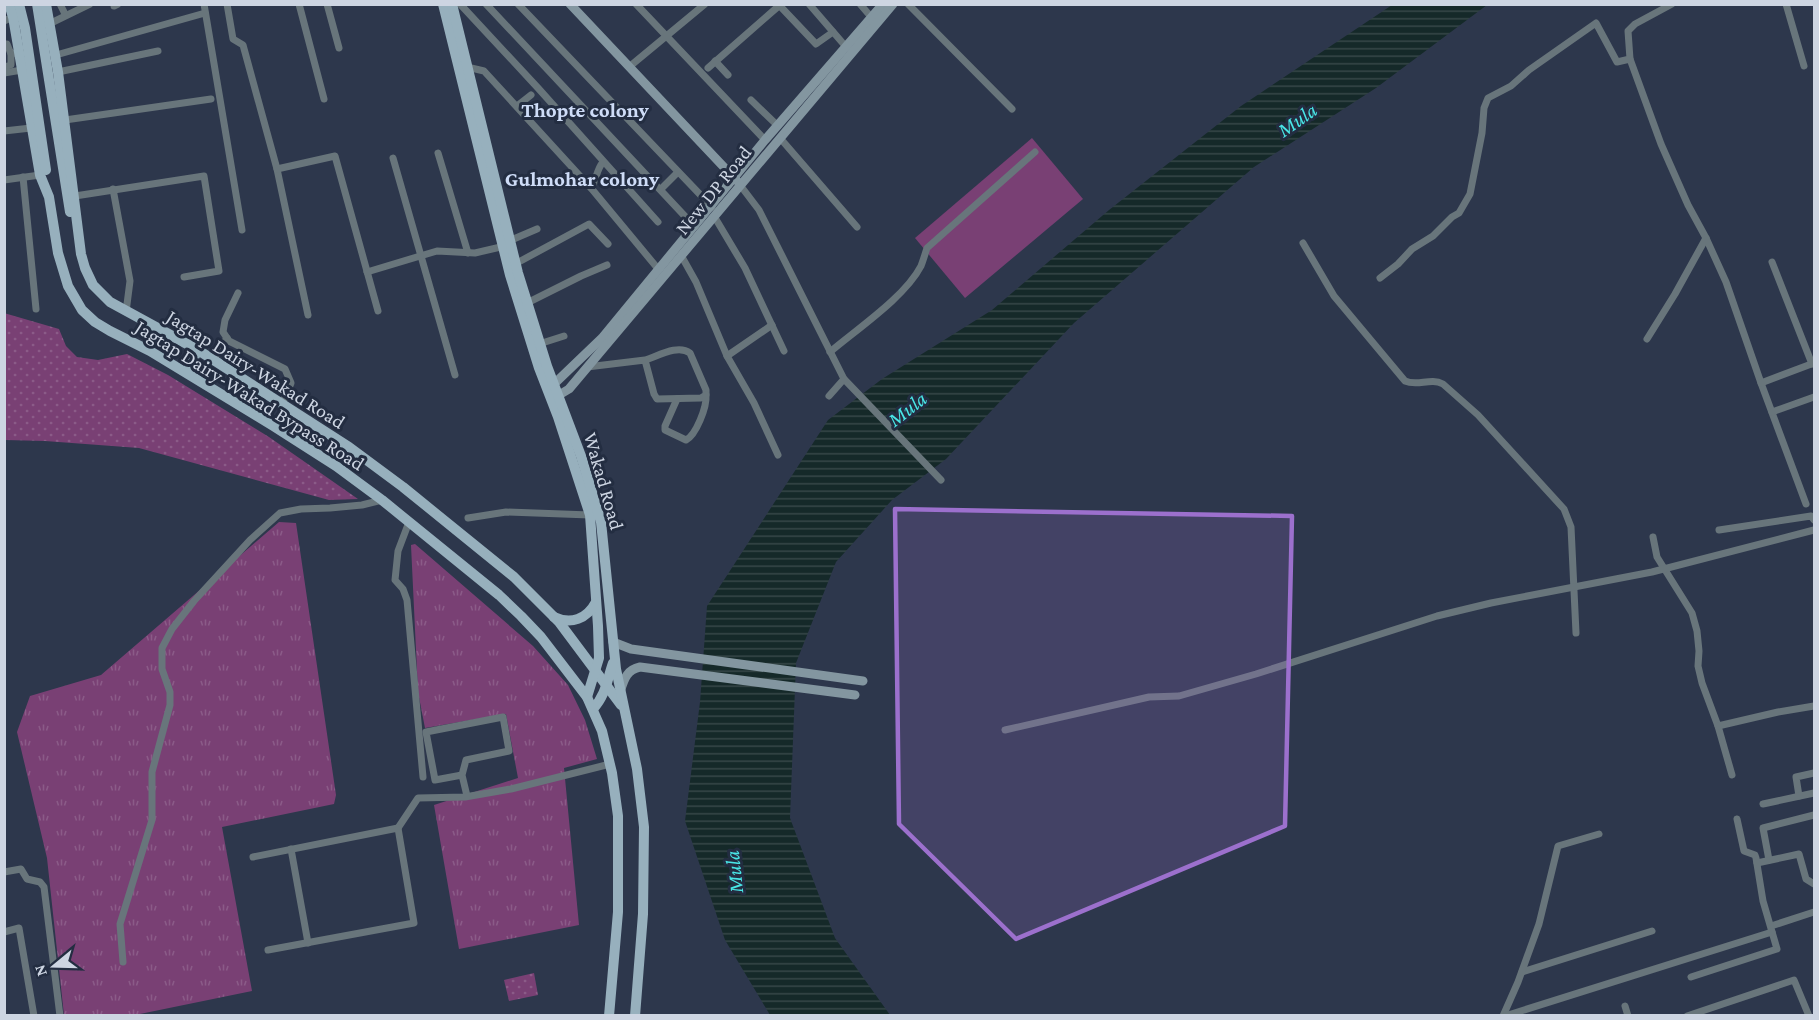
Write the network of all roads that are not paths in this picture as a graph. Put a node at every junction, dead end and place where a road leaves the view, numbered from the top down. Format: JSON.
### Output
{"nodes":[{"id":1,"x":9,"y":4,"type":"edge"},
{"id":2,"x":19,"y":4,"type":"edge"},
{"id":3,"x":38,"y":4,"type":"edge"},
{"id":4,"x":46,"y":4,"type":"edge"},
{"id":5,"x":60,"y":4,"type":"edge"},
{"id":6,"x":90,"y":4,"type":"edge"},
{"id":7,"x":114,"y":4,"type":"edge"},
{"id":8,"x":118,"y":4,"type":"edge"},
{"id":9,"x":204,"y":4,"type":"edge"},
{"id":10,"x":226,"y":4,"type":"edge"},
{"id":11,"x":299,"y":4,"type":"edge"},
{"id":12,"x":327,"y":4,"type":"edge"},
{"id":13,"x":443,"y":4,"type":"edge"},
{"id":14,"x":452,"y":4,"type":"edge"},
{"id":15,"x":460,"y":4,"type":"edge"},
{"id":16,"x":486,"y":4,"type":"edge"},
{"id":17,"x":518,"y":4,"type":"edge"},
{"id":18,"x":570,"y":4,"type":"edge"},
{"id":19,"x":636,"y":4,"type":"edge"},
{"id":20,"x":705,"y":4,"type":"edge"},
{"id":21,"x":809,"y":4,"type":"edge"},
{"id":22,"x":860,"y":4,"type":"edge"},
{"id":23,"x":884,"y":4,"type":"edge"},
{"id":24,"x":893,"y":4,"type":"edge"},
{"id":25,"x":908,"y":4,"type":"edge"},
{"id":26,"x":1672,"y":4,"type":"edge"},
{"id":27,"x":1786,"y":4,"type":"edge"},
{"id":28,"x":781,"y":5,"type":"edge"},
{"id":29,"x":205,"y":13,"type":"junction"},
{"id":30,"x":65,"y":14,"type":"junction"},
{"id":31,"x":872,"y":18,"type":"junction"},
{"id":32,"x":9,"y":19,"type":"edge"},
{"id":33,"x":51,"y":23,"type":"junction"},
{"id":34,"x":832,"y":32,"type":"junction"},
{"id":35,"x":666,"y":36,"type":"junction"},
{"id":36,"x":4,"y":44,"type":"edge"},
{"id":37,"x":339,"y":48,"type":"dead end"},
{"id":38,"x":847,"y":48,"type":"junction"},
{"id":39,"x":158,"y":51,"type":"dead end"},
{"id":40,"x":15,"y":53,"type":"junction"},
{"id":41,"x":56,"y":55,"type":"junction"},
{"id":42,"x":1630,"y":59,"type":"junction"},
{"id":43,"x":715,"y":61,"type":"junction"},
{"id":44,"x":1804,"y":66,"type":"dead end"},
{"id":45,"x":4,"y":67,"type":"edge"},
{"id":46,"x":467,"y":67,"type":"junction"},
{"id":47,"x":629,"y":67,"type":"junction"},
{"id":48,"x":708,"y":68,"type":"dead end"},
{"id":49,"x":22,"y":70,"type":"junction"},
{"id":50,"x":58,"y":72,"type":"junction"},
{"id":51,"x":4,"y":73,"type":"edge"},
{"id":52,"x":728,"y":75,"type":"dead end"},
{"id":53,"x":531,"y":95,"type":"dead end"},
{"id":54,"x":211,"y":99,"type":"dead end"},
{"id":55,"x":324,"y":99,"type":"dead end"},
{"id":56,"x":751,"y":100,"type":"dead end"},
{"id":57,"x":517,"y":106,"type":"junction"},
{"id":58,"x":1011,"y":109,"type":"dead end"},
{"id":59,"x":65,"y":120,"type":"junction"},
{"id":60,"x":778,"y":126,"type":"junction"},
{"id":61,"x":31,"y":128,"type":"junction"},
{"id":62,"x":4,"y":131,"type":"edge"},
{"id":63,"x":780,"y":138,"type":"junction"},
{"id":64,"x":765,"y":140,"type":"junction"},
{"id":65,"x":1035,"y":152,"type":"dead end"},
{"id":66,"x":438,"y":153,"type":"dead end"},
{"id":67,"x":393,"y":158,"type":"dead end"},
{"id":68,"x":603,"y":162,"type":"junction"},
{"id":69,"x":277,"y":169,"type":"junction"},
{"id":70,"x":678,"y":172,"type":"junction"},
{"id":71,"x":40,"y":176,"type":"junction"},
{"id":72,"x":23,"y":177,"type":"junction"},
{"id":73,"x":4,"y":180,"type":"edge"},
{"id":74,"x":737,"y":182,"type":"junction"},
{"id":75,"x":591,"y":188,"type":"junction"},
{"id":76,"x":113,"y":189,"type":"junction"},
{"id":77,"x":661,"y":189,"type":"junction"},
{"id":78,"x":75,"y":196,"type":"junction"},
{"id":79,"x":49,"y":197,"type":"junction"},
{"id":80,"x":713,"y":212,"type":"junction"},
{"id":81,"x":658,"y":222,"type":"dead end"},
{"id":82,"x":696,"y":227,"type":"junction"},
{"id":83,"x":857,"y":227,"type":"dead end"},
{"id":84,"x":537,"y":229,"type":"dead end"},
{"id":85,"x":242,"y":230,"type":"dead end"},
{"id":86,"x":79,"y":236,"type":"junction"},
{"id":87,"x":1706,"y":238,"type":"junction"},
{"id":88,"x":1303,"y":243,"type":"dead end"},
{"id":89,"x":507,"y":244,"type":"junction"},
{"id":90,"x":608,"y":244,"type":"dead end"},
{"id":91,"x":468,"y":253,"type":"junction"},
{"id":92,"x":421,"y":255,"type":"junction"},
{"id":93,"x":682,"y":256,"type":"junction"},
{"id":94,"x":1772,"y":262,"type":"dead end"},
{"id":95,"x":515,"y":264,"type":"junction"},
{"id":96,"x":607,"y":265,"type":"dead end"},
{"id":97,"x":659,"y":270,"type":"junction"},
{"id":98,"x":367,"y":272,"type":"junction"},
{"id":99,"x":183,"y":277,"type":"dead end"},
{"id":100,"x":1380,"y":278,"type":"dead end"},
{"id":101,"x":238,"y":293,"type":"dead end"},
{"id":102,"x":527,"y":303,"type":"junction"},
{"id":103,"x":36,"y":309,"type":"dead end"},
{"id":104,"x":378,"y":311,"type":"dead end"},
{"id":105,"x":126,"y":312,"type":"junction"},
{"id":106,"x":308,"y":315,"type":"dead end"},
{"id":107,"x":772,"y":325,"type":"junction"},
{"id":108,"x":564,"y":336,"type":"dead end"},
{"id":109,"x":227,"y":338,"type":"junction"},
{"id":110,"x":1647,"y":339,"type":"dead end"},
{"id":111,"x":539,"y":344,"type":"junction"},
{"id":112,"x":198,"y":350,"type":"junction"},
{"id":113,"x":784,"y":351,"type":"dead end"},
{"id":114,"x":830,"y":352,"type":"junction"},
{"id":115,"x":727,"y":356,"type":"junction"},
{"id":116,"x":213,"y":360,"type":"junction"},
{"id":117,"x":645,"y":360,"type":"junction"},
{"id":118,"x":1813,"y":363,"type":"edge"},
{"id":119,"x":587,"y":367,"type":"junction"},
{"id":120,"x":186,"y":372,"type":"junction"},
{"id":121,"x":455,"y":375,"type":"dead end"},
{"id":122,"x":844,"y":379,"type":"junction"},
{"id":123,"x":1761,"y":383,"type":"junction"},
{"id":124,"x":553,"y":392,"type":"junction"},
{"id":125,"x":706,"y":395,"type":"junction"},
{"id":126,"x":829,"y":396,"type":"dead end"},
{"id":127,"x":1815,"y":397,"type":"edge"},
{"id":128,"x":677,"y":399,"type":"junction"},
{"id":129,"x":282,"y":404,"type":"junction"},
{"id":130,"x":1772,"y":412,"type":"junction"},
{"id":131,"x":778,"y":455,"type":"dead end"},
{"id":132,"x":941,"y":480,"type":"dead end"},
{"id":133,"x":382,"y":501,"type":"junction"},
{"id":134,"x":1806,"y":504,"type":"dead end"},
{"id":135,"x":590,"y":514,"type":"junction"},
{"id":136,"x":468,"y":518,"type":"dead end"},
{"id":137,"x":1815,"y":520,"type":"edge"},
{"id":138,"x":409,"y":522,"type":"junction"},
{"id":139,"x":1719,"y":530,"type":"dead end"},
{"id":140,"x":1815,"y":530,"type":"edge"},
{"id":141,"x":1653,"y":537,"type":"dead end"},
{"id":142,"x":1663,"y":569,"type":"junction"},
{"id":143,"x":1574,"y":586,"type":"junction"},
{"id":144,"x":596,"y":602,"type":"junction"},
{"id":145,"x":554,"y":616,"type":"junction"},
{"id":146,"x":1576,"y":633,"type":"dead end"},
{"id":147,"x":613,"y":642,"type":"junction"},
{"id":148,"x":615,"y":658,"type":"junction"},
{"id":149,"x":596,"y":671,"type":"junction"},
{"id":150,"x":862,"y":681,"type":"dead end"},
{"id":151,"x":605,"y":685,"type":"junction"},
{"id":152,"x":620,"y":692,"type":"junction"},
{"id":153,"x":855,"y":695,"type":"dead end"},
{"id":154,"x":586,"y":697,"type":"junction"},
{"id":155,"x":1815,"y":706,"type":"edge"},
{"id":156,"x":623,"y":708,"type":"junction"},
{"id":157,"x":593,"y":709,"type":"junction"},
{"id":158,"x":1718,"y":726,"type":"junction"},
{"id":159,"x":1005,"y":730,"type":"dead end"},
{"id":160,"x":610,"y":764,"type":"junction"},
{"id":161,"x":1815,"y":773,"type":"edge"},
{"id":162,"x":462,"y":775,"type":"junction"},
{"id":163,"x":1732,"y":775,"type":"dead end"},
{"id":164,"x":423,"y":777,"type":"dead end"},
{"id":165,"x":1815,"y":793,"type":"edge"},
{"id":166,"x":467,"y":796,"type":"junction"},
{"id":167,"x":1799,"y":796,"type":"junction"},
{"id":168,"x":1763,"y":804,"type":"dead end"},
{"id":169,"x":1815,"y":815,"type":"edge"},
{"id":170,"x":1737,"y":819,"type":"dead end"},
{"id":171,"x":398,"y":828,"type":"junction"},
{"id":172,"x":1599,"y":834,"type":"dead end"},
{"id":173,"x":291,"y":849,"type":"junction"},
{"id":174,"x":253,"y":857,"type":"dead end"},
{"id":175,"x":1769,"y":860,"type":"junction"},
{"id":176,"x":1757,"y":863,"type":"junction"},
{"id":177,"x":4,"y":872,"type":"edge"},
{"id":178,"x":1815,"y":884,"type":"edge"},
{"id":179,"x":1815,"y":912,"type":"edge"},
{"id":180,"x":1771,"y":929,"type":"junction"},
{"id":181,"x":1652,"y":931,"type":"dead end"},
{"id":182,"x":4,"y":932,"type":"edge"},
{"id":183,"x":308,"y":943,"type":"junction"},
{"id":184,"x":268,"y":950,"type":"dead end"},
{"id":185,"x":123,"y":962,"type":"dead end"},
{"id":186,"x":1522,"y":972,"type":"junction"},
{"id":187,"x":1691,"y":977,"type":"dead end"},
{"id":188,"x":1625,"y":1006,"type":"dead end"},
{"id":189,"x":34,"y":1016,"type":"edge"},
{"id":190,"x":60,"y":1016,"type":"edge"},
{"id":191,"x":609,"y":1016,"type":"edge"},
{"id":192,"x":635,"y":1016,"type":"edge"},
{"id":193,"x":1504,"y":1016,"type":"edge"},
{"id":194,"x":1628,"y":1016,"type":"edge"},
{"id":195,"x":1687,"y":1016,"type":"edge"},
{"id":196,"x":1809,"y":1016,"type":"edge"}],
"edges":[{"from":1,"to":32,"type":"main road"},
{"from":2,"to":79,"type":"main road"},
{"from":3,"to":86,"type":"main road"},
{"from":4,"to":33,"type":"main road","name":"Jagtap Dairy-Wakad Road"},
{"from":5,"to":30,"type":"street"},
{"from":6,"to":30,"type":"street"},
{"from":7,"to":8,"type":"street"},
{"from":9,"to":29,"type":"street"},
{"from":10,"to":69,"type":"street"},
{"from":11,"to":55,"type":"street"},
{"from":12,"to":37,"type":"street"},
{"from":13,"to":89,"type":"main road","name":"Wakad Road"},
{"from":14,"to":46,"type":"main road","name":"Wakad Road"},
{"from":15,"to":68,"type":"street"},
{"from":16,"to":77,"type":"street"},
{"from":17,"to":70,"type":"street"},
{"from":18,"to":47,"type":"main road"},
{"from":19,"to":35,"type":"street"},
{"from":20,"to":35,"type":"street"},
{"from":21,"to":34,"type":"street"},
{"from":22,"to":31,"type":"street"},
{"from":23,"to":31,"type":"main road","name":"New DP Road"},
{"from":24,"to":63,"type":"main road","name":"New DP Road"},
{"from":25,"to":58,"type":"street"},
{"from":26,"to":42,"type":"street"},
{"from":27,"to":44,"type":"street"},
{"from":28,"to":34,"type":"street"},
{"from":28,"to":43,"type":"street"},
{"from":29,"to":41,"type":"street"},
{"from":29,"to":85,"type":"street"},
{"from":30,"to":33,"type":"street"},
{"from":31,"to":38,"type":"main road","name":"New DP Road"},
{"from":32,"to":40,"type":"main road"},
{"from":33,"to":41,"type":"main road","name":"Jagtap Dairy-Wakad Road"},
{"from":34,"to":38,"type":"street"},
{"from":35,"to":47,"type":"street"},
{"from":35,"to":64,"type":"street"},
{"from":36,"to":40,"type":"street"},
{"from":38,"to":60,"type":"main road","name":"New DP Road"},
{"from":39,"to":50,"type":"street"},
{"from":40,"to":45,"type":"street"},
{"from":40,"to":49,"type":"main road"},
{"from":41,"to":50,"type":"main road","name":"Jagtap Dairy-Wakad Road"},
{"from":42,"to":87,"type":"street"},
{"from":42,"to":100,"type":"street"},
{"from":43,"to":48,"type":"street"},
{"from":43,"to":52,"type":"street"},
{"from":46,"to":57,"type":"street"},
{"from":46,"to":89,"type":"main road","name":"Wakad Road"},
{"from":47,"to":74,"type":"main road"},
{"from":49,"to":51,"type":"street"},
{"from":49,"to":61,"type":"main road"},
{"from":50,"to":59,"type":"main road","name":"Jagtap Dairy-Wakad Road"},
{"from":53,"to":57,"type":"street"},
{"from":54,"to":59,"type":"street"},
{"from":56,"to":60,"type":"street"},
{"from":57,"to":75,"type":"street"},
{"from":59,"to":78,"type":"main road","name":"Jagtap Dairy-Wakad Road"},
{"from":60,"to":64,"type":"main road","name":"New DP Road"},
{"from":61,"to":62,"type":"street"},
{"from":61,"to":71,"type":"main road"},
{"from":63,"to":74,"type":"main road","name":"New DP Road"},
{"from":63,"to":83,"type":"street"},
{"from":64,"to":74,"type":"main road","name":"New DP Road"},
{"from":65,"to":114,"type":"street"},
{"from":66,"to":91,"type":"street"},
{"from":67,"to":92,"type":"street"},
{"from":68,"to":75,"type":"street"},
{"from":68,"to":81,"type":"street"},
{"from":69,"to":98,"type":"street"},
{"from":69,"to":106,"type":"street"},
{"from":70,"to":77,"type":"street"},
{"from":70,"to":80,"type":"street"},
{"from":71,"to":72,"type":"street"},
{"from":71,"to":79,"type":"main road"},
{"from":72,"to":73,"type":"street"},
{"from":72,"to":103,"type":"street"},
{"from":74,"to":80,"type":"main road","name":"New DP Road"},
{"from":74,"to":114,"type":"street"},
{"from":75,"to":97,"type":"street"},
{"from":76,"to":78,"type":"street"},
{"from":76,"to":99,"type":"street"},
{"from":76,"to":105,"type":"street"},
{"from":77,"to":82,"type":"street"},
{"from":78,"to":86,"type":"main road","name":"Jagtap Dairy-Wakad Road"},
{"from":79,"to":120,"type":"main road","name":"Jagtap Dairy-Wakad Bypass Road"},
{"from":80,"to":82,"type":"main road","name":"New DP Road"},
{"from":80,"to":93,"type":"main road","name":"New DP Road"},
{"from":80,"to":107,"type":"street"},
{"from":82,"to":97,"type":"main road","name":"New DP Road"},
{"from":84,"to":89,"type":"street"},
{"from":86,"to":105,"type":"main road","name":"Jagtap Dairy-Wakad Road"},
{"from":87,"to":110,"type":"street"},
{"from":87,"to":123,"type":"street"},
{"from":88,"to":143,"type":"street"},
{"from":89,"to":91,"type":"street"},
{"from":89,"to":95,"type":"main road","name":"Wakad Road"},
{"from":89,"to":124,"type":"main road","name":"Wakad Road"},
{"from":90,"to":95,"type":"street"},
{"from":91,"to":92,"type":"street"},
{"from":92,"to":98,"type":"street"},
{"from":92,"to":121,"type":"street"},
{"from":93,"to":115,"type":"street"},
{"from":93,"to":119,"type":"main road","name":"New DP Road"},
{"from":94,"to":118,"type":"street"},
{"from":95,"to":102,"type":"main road","name":"Wakad Road"},
{"from":96,"to":102,"type":"street"},
{"from":97,"to":124,"type":"main road","name":"New DP Road"},
{"from":98,"to":104,"type":"street"},
{"from":101,"to":109,"type":"street"},
{"from":102,"to":111,"type":"main road","name":"Wakad Road"},
{"from":105,"to":112,"type":"main road","name":"Jagtap Dairy-Wakad Road"},
{"from":107,"to":113,"type":"street"},
{"from":107,"to":115,"type":"street"},
{"from":108,"to":111,"type":"street"},
{"from":109,"to":116,"type":"street"},
{"from":109,"to":129,"type":"street"},
{"from":111,"to":124,"type":"main road","name":"Wakad Road"},
{"from":112,"to":116,"type":"main road","name":"Jagtap Dairy-Wakad Road"},
{"from":112,"to":120,"type":"main road"},
{"from":114,"to":122,"type":"street"},
{"from":115,"to":131,"type":"street"},
{"from":116,"to":129,"type":"main road","name":"Jagtap Dairy-Wakad Road"},
{"from":117,"to":119,"type":"street"},
{"from":117,"to":125,"type":"street"},
{"from":117,"to":128,"type":"street"},
{"from":118,"to":123,"type":"street"},
{"from":119,"to":124,"type":"main road","name":"New DP Road"},
{"from":120,"to":133,"type":"main road","name":"Jagtap Dairy-Wakad Bypass Road"},
{"from":122,"to":126,"type":"street"},
{"from":122,"to":132,"type":"street"},
{"from":123,"to":130,"type":"street"},
{"from":124,"to":135,"type":"main road","name":"Wakad Road"},
{"from":124,"to":147,"type":"main road","name":"Wakad Road"},
{"from":125,"to":128,"type":"street"},
{"from":125,"to":128,"type":"street"},
{"from":127,"to":130,"type":"street"},
{"from":129,"to":145,"type":"main road","name":"Jagtap Dairy-Wakad Road"},
{"from":130,"to":134,"type":"street"},
{"from":133,"to":138,"type":"main road","name":"Jagtap Dairy-Wakad Bypass Road"},
{"from":133,"to":185,"type":"street"},
{"from":135,"to":136,"type":"street"},
{"from":135,"to":144,"type":"main road","name":"Wakad Road"},
{"from":137,"to":139,"type":"street"},
{"from":138,"to":154,"type":"main road","name":"Jagtap Dairy-Wakad Bypass Road"},
{"from":138,"to":164,"type":"street"},
{"from":140,"to":142,"type":"street"},
{"from":141,"to":142,"type":"street"},
{"from":142,"to":143,"type":"street"},
{"from":142,"to":158,"type":"street"},
{"from":143,"to":146,"type":"street"},
{"from":143,"to":159,"type":"street"},
{"from":144,"to":145,"type":"main road"},
{"from":144,"to":149,"type":"main road","name":"Wakad Road"},
{"from":145,"to":149,"type":"main road","name":"Jagtap Dairy-Wakad Road"},
{"from":147,"to":148,"type":"main road","name":"Wakad Road"},
{"from":147,"to":150,"type":"main road"},
{"from":148,"to":151,"type":"main road"},
{"from":148,"to":152,"type":"main road","name":"Wakad Road"},
{"from":149,"to":151,"type":"main road","name":"Jagtap Dairy-Wakad Road"},
{"from":149,"to":154,"type":"main road","name":"Wakad Road"},
{"from":151,"to":156,"type":"main road","name":"Jagtap Dairy-Wakad Road"},
{"from":151,"to":157,"type":"main road"},
{"from":152,"to":153,"type":"main road"},
{"from":152,"to":156,"type":"main road","name":"Wakad Road"},
{"from":154,"to":157,"type":"main road","name":"Jagtap Dairy-Wakad Bypass Road"},
{"from":155,"to":158,"type":"street"},
{"from":156,"to":192,"type":"main road","name":"Wakad Road"},
{"from":157,"to":160,"type":"main road"},
{"from":158,"to":163,"type":"street"},
{"from":160,"to":166,"type":"street"},
{"from":160,"to":191,"type":"main road"},
{"from":161,"to":167,"type":"street"},
{"from":162,"to":162,"type":"street"},
{"from":162,"to":166,"type":"street"},
{"from":165,"to":167,"type":"street"},
{"from":166,"to":171,"type":"street"},
{"from":167,"to":168,"type":"street"},
{"from":169,"to":175,"type":"street"},
{"from":170,"to":176,"type":"street"},
{"from":171,"to":173,"type":"street"},
{"from":171,"to":183,"type":"street"},
{"from":172,"to":186,"type":"street"},
{"from":173,"to":174,"type":"street"},
{"from":173,"to":183,"type":"street"},
{"from":175,"to":176,"type":"street"},
{"from":175,"to":178,"type":"street"},
{"from":176,"to":180,"type":"street"},
{"from":177,"to":190,"type":"street"},
{"from":179,"to":180,"type":"street"},
{"from":180,"to":187,"type":"street"},
{"from":180,"to":193,"type":"street"},
{"from":181,"to":186,"type":"street"},
{"from":182,"to":189,"type":"street"},
{"from":183,"to":184,"type":"street"},
{"from":186,"to":193,"type":"street"},
{"from":188,"to":194,"type":"street"},
{"from":195,"to":196,"type":"street"}]}
